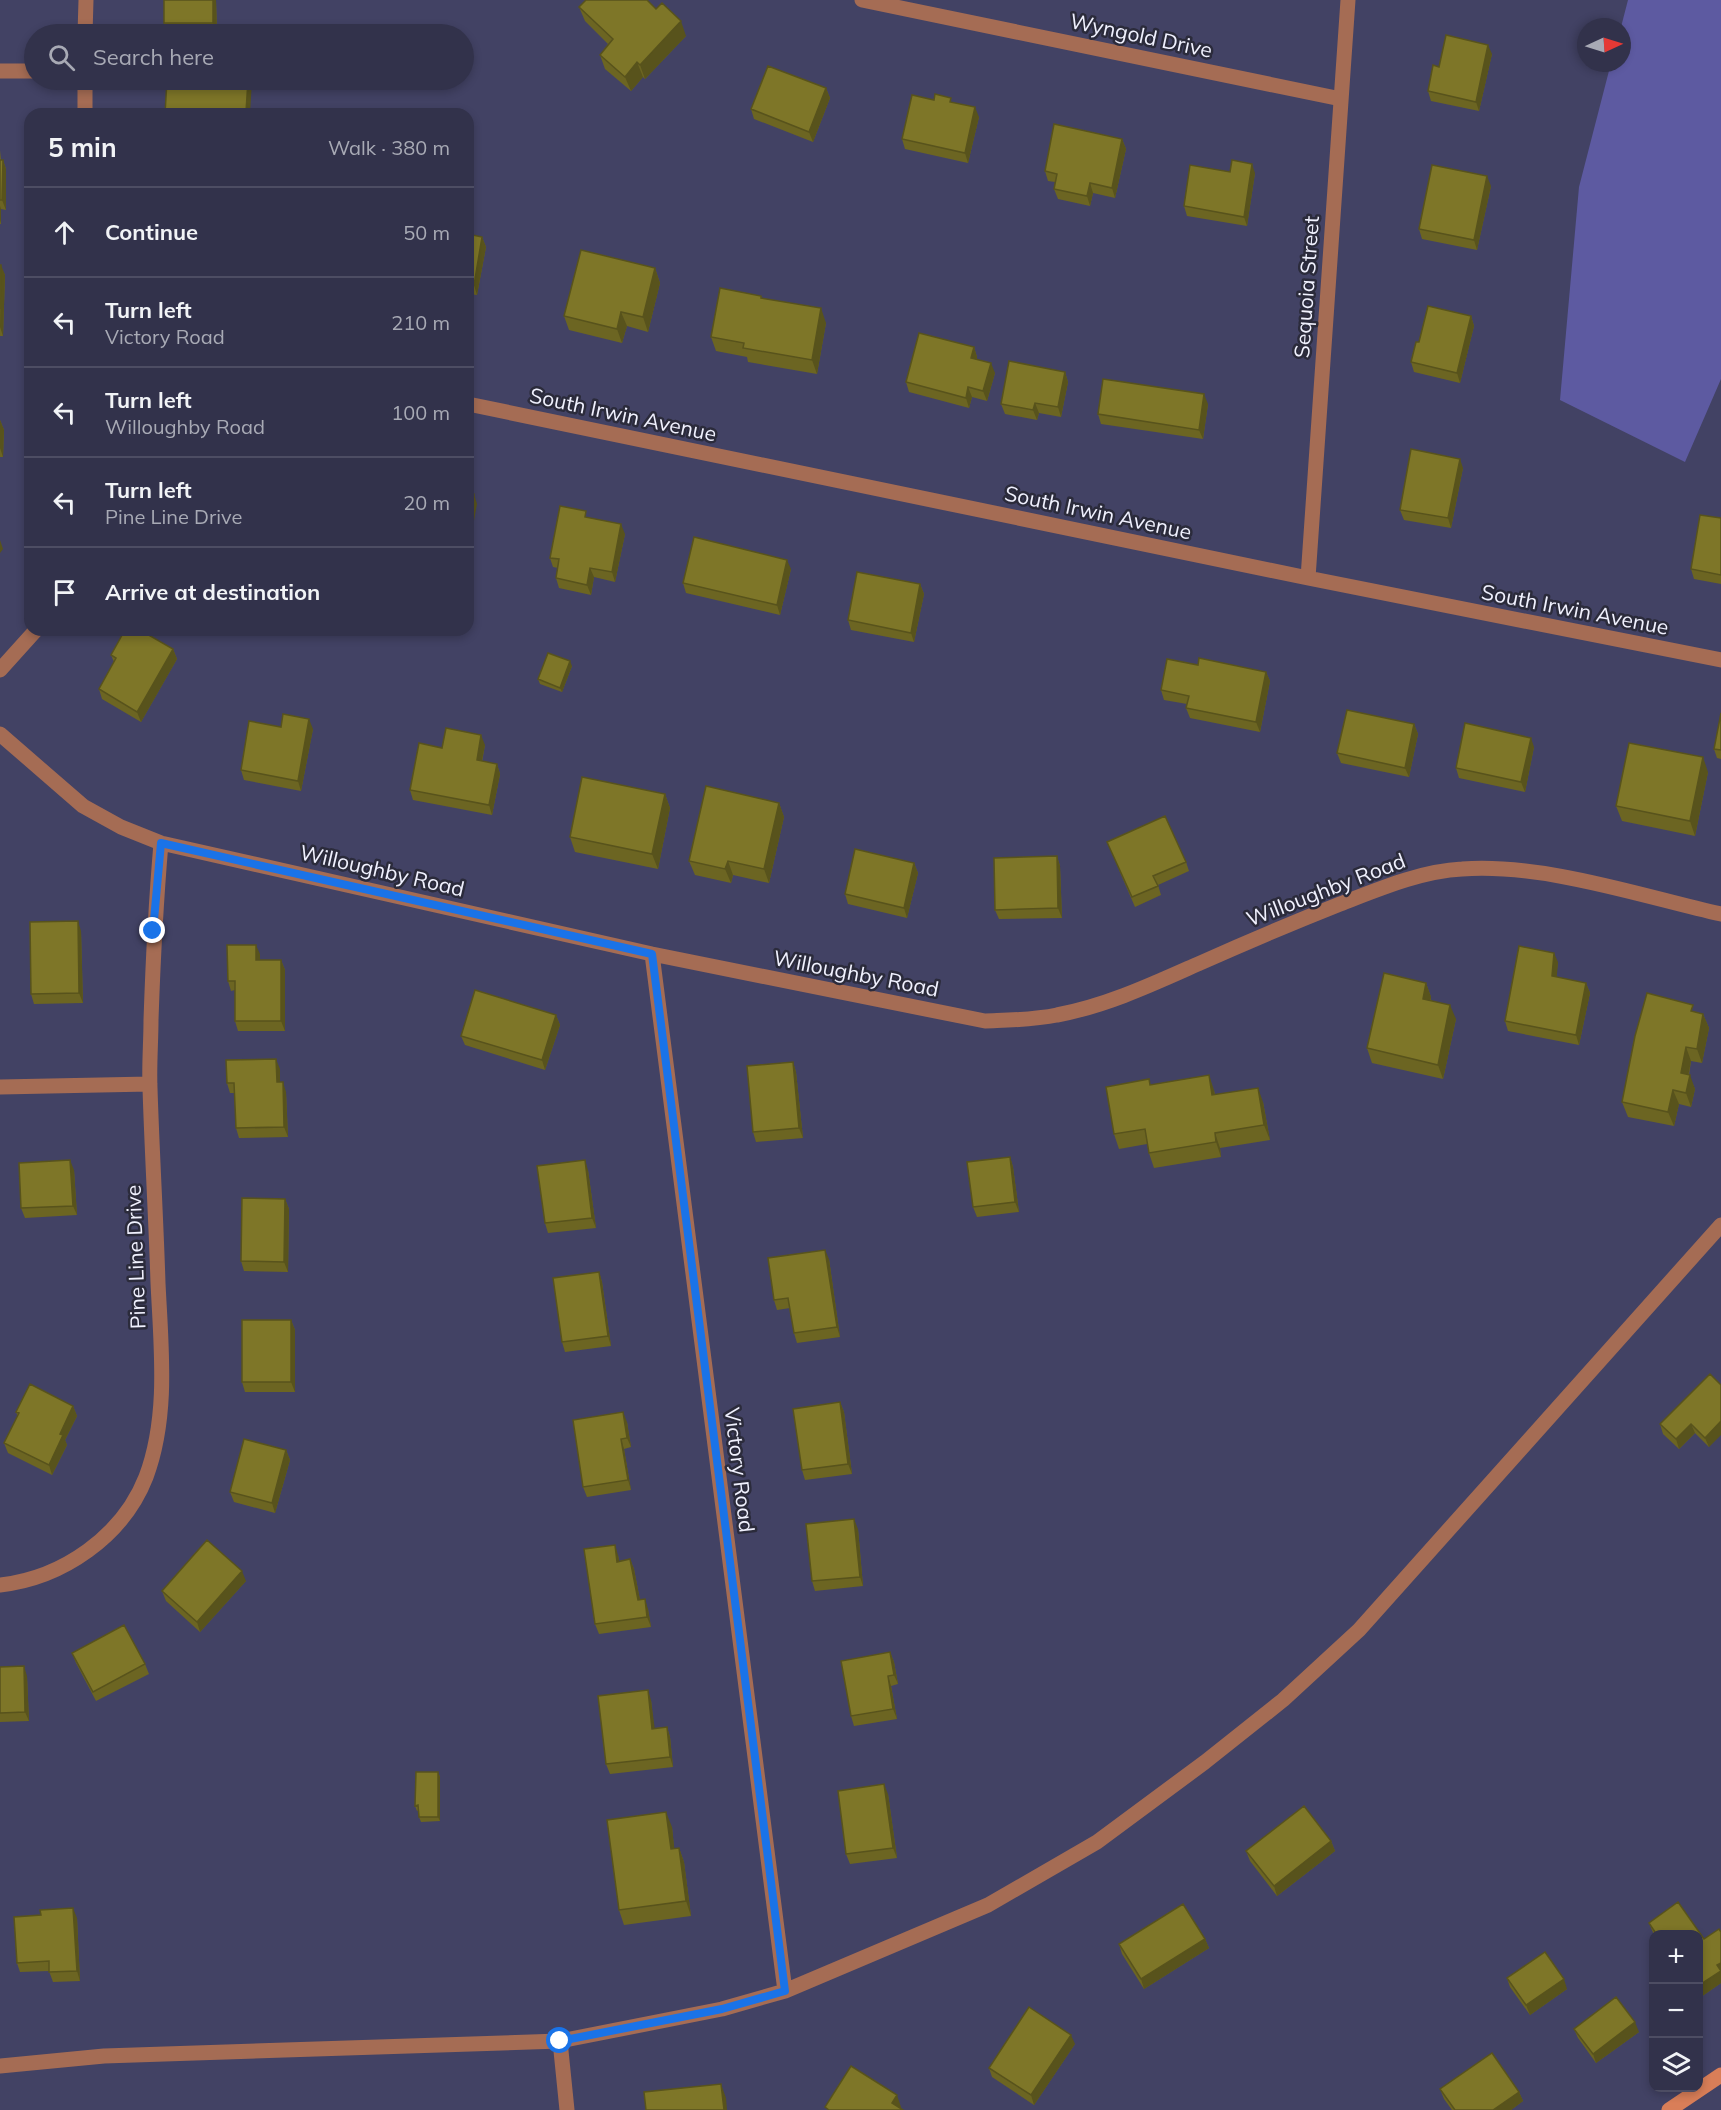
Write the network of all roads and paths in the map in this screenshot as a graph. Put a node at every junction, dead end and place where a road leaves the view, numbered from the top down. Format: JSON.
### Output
{"nodes":[{"id":1,"x":86,"y":0,"type":"edge"},
{"id":2,"x":862,"y":0,"type":"edge"},
{"id":3,"x":1348,"y":0,"type":"edge"},
{"id":4,"x":86,"y":24,"type":"edge"},
{"id":5,"x":0,"y":71,"type":"edge"},
{"id":6,"x":24,"y":71,"type":"edge"},
{"id":7,"x":85,"y":90,"type":"edge"},
{"id":8,"x":1341,"y":99,"type":"junction"},
{"id":9,"x":85,"y":108,"type":"edge"},
{"id":10,"x":474,"y":405,"type":"edge"},
{"id":11,"x":1308,"y":578,"type":"junction"},
{"id":12,"x":31,"y":636,"type":"edge"},
{"id":13,"x":1721,"y":660,"type":"edge"},
{"id":14,"x":0,"y":670,"type":"edge"},
{"id":15,"x":0,"y":734,"type":"edge"},
{"id":16,"x":161,"y":843,"type":"junction"},
{"id":17,"x":1721,"y":914,"type":"edge"},
{"id":18,"x":652,"y":954,"type":"junction"},
{"id":19,"x":150,"y":1084,"type":"junction"},
{"id":20,"x":0,"y":1087,"type":"edge"},
{"id":21,"x":1721,"y":1225,"type":"edge"},
{"id":22,"x":0,"y":1585,"type":"edge"},
{"id":23,"x":785,"y":1991,"type":"junction"},
{"id":24,"x":560,"y":2041,"type":"junction"},
{"id":25,"x":0,"y":2066,"type":"edge"},
{"id":26,"x":1721,"y":2075,"type":"edge"},
{"id":27,"x":567,"y":2110,"type":"edge"},
{"id":28,"x":1669,"y":2110,"type":"edge"}],
"edges":[{"from":1,"to":4,"type":"street"},
{"from":2,"to":8,"type":"street","name":"Wyngold Drive"},
{"from":3,"to":8,"type":"street","name":"Sequoia Street"},
{"from":5,"to":6,"type":"street"},
{"from":7,"to":9,"type":"street"},
{"from":8,"to":11,"type":"street","name":"Sequoia Street"},
{"from":10,"to":11,"type":"street","name":"South Irwin Avenue"},
{"from":11,"to":13,"type":"street","name":"South Irwin Avenue"},
{"from":12,"to":14,"type":"street"},
{"from":15,"to":16,"type":"street","name":"Willoughby Road"},
{"from":16,"to":18,"type":"street","name":"Willoughby Road"},
{"from":16,"to":19,"type":"street","name":"Pine Line Drive"},
{"from":17,"to":18,"type":"street","name":"Willoughby Road"},
{"from":18,"to":23,"type":"street","name":"Victory Road"},
{"from":19,"to":20,"type":"street"},
{"from":19,"to":22,"type":"street","name":"Pine Line Drive"},
{"from":21,"to":23,"type":"street"},
{"from":23,"to":24,"type":"street"},
{"from":24,"to":25,"type":"street"},
{"from":24,"to":27,"type":"street"},
{"from":26,"to":28,"type":"street"}]}
